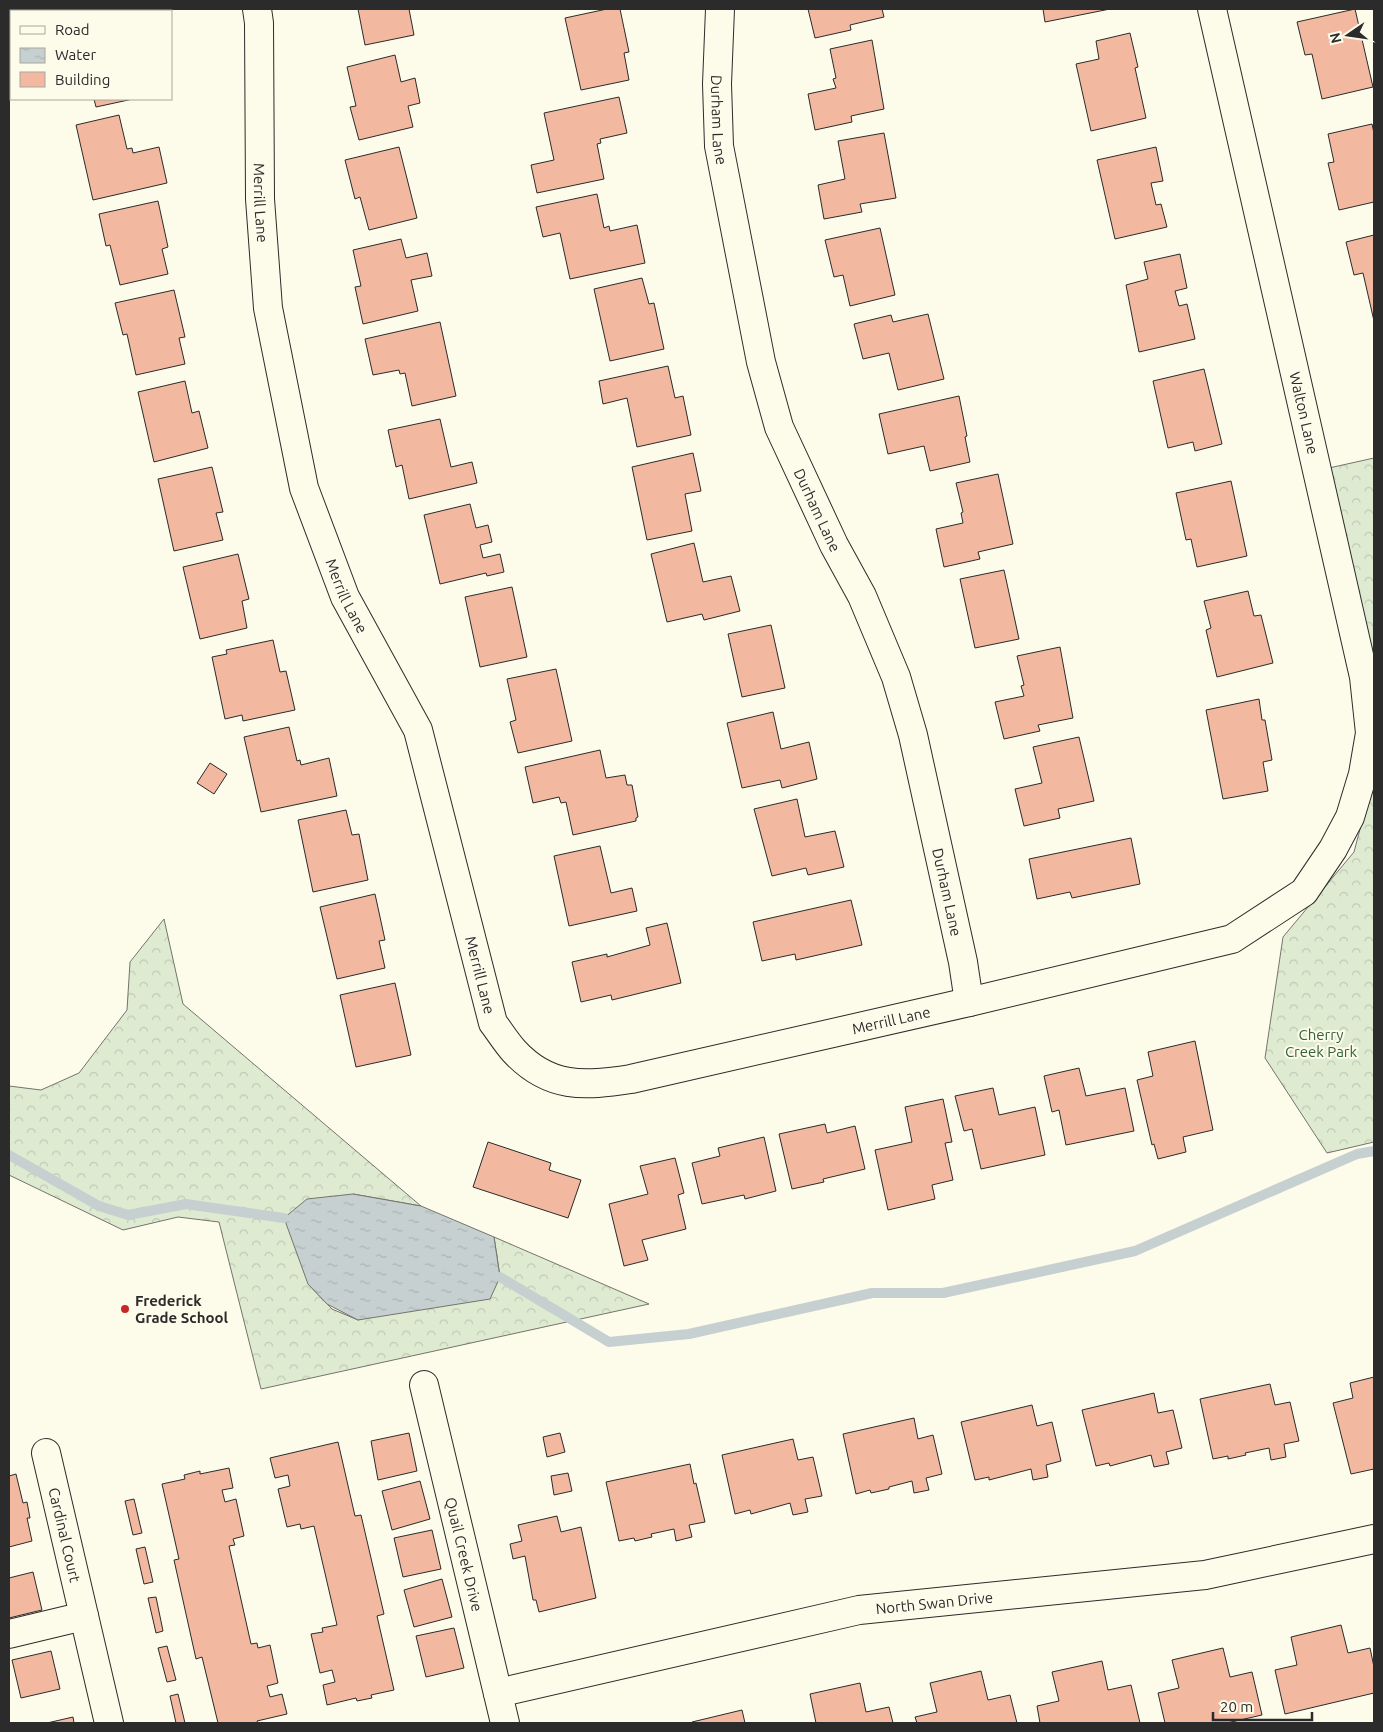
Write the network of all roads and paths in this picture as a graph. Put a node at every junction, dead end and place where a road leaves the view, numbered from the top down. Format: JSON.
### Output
{"nodes":[{"id":1,"x":257,"y":9,"type":"edge"},
{"id":2,"x":720,"y":9,"type":"edge"},
{"id":3,"x":1212,"y":9,"type":"edge"},
{"id":4,"x":1350,"y":817,"type":"joint"},
{"id":5,"x":969,"y":1002,"type":"junction"},
{"id":6,"x":424,"y":1385,"type":"dead end"},
{"id":7,"x":46,"y":1453,"type":"dead end"},
{"id":8,"x":1374,"y":1539,"type":"edge"},
{"id":9,"x":84,"y":1616,"type":"junction"},
{"id":10,"x":9,"y":1634,"type":"edge"},
{"id":11,"x":498,"y":1693,"type":"junction"},
{"id":12,"x":109,"y":1723,"type":"edge"},
{"id":13,"x":505,"y":1723,"type":"edge"}],
"edges":[{"from":1,"to":5,"type":"street","name":"Merrill Lane"},
{"from":2,"to":5,"type":"street","name":"Durham Lane"},
{"from":3,"to":4,"type":"street","name":"Walton Lane"},
{"from":4,"to":5,"type":"street","name":"Merrill Lane"},
{"from":6,"to":11,"type":"street","name":"Quail Creek Drive"},
{"from":7,"to":9,"type":"street","name":"Cardinal Court"},
{"from":8,"to":11,"type":"street","name":"North Swan Drive"},
{"from":9,"to":10,"type":"street"},
{"from":9,"to":12,"type":"street","name":"Cardinal Court"},
{"from":11,"to":13,"type":"street","name":"Quail Creek Drive"}]}
